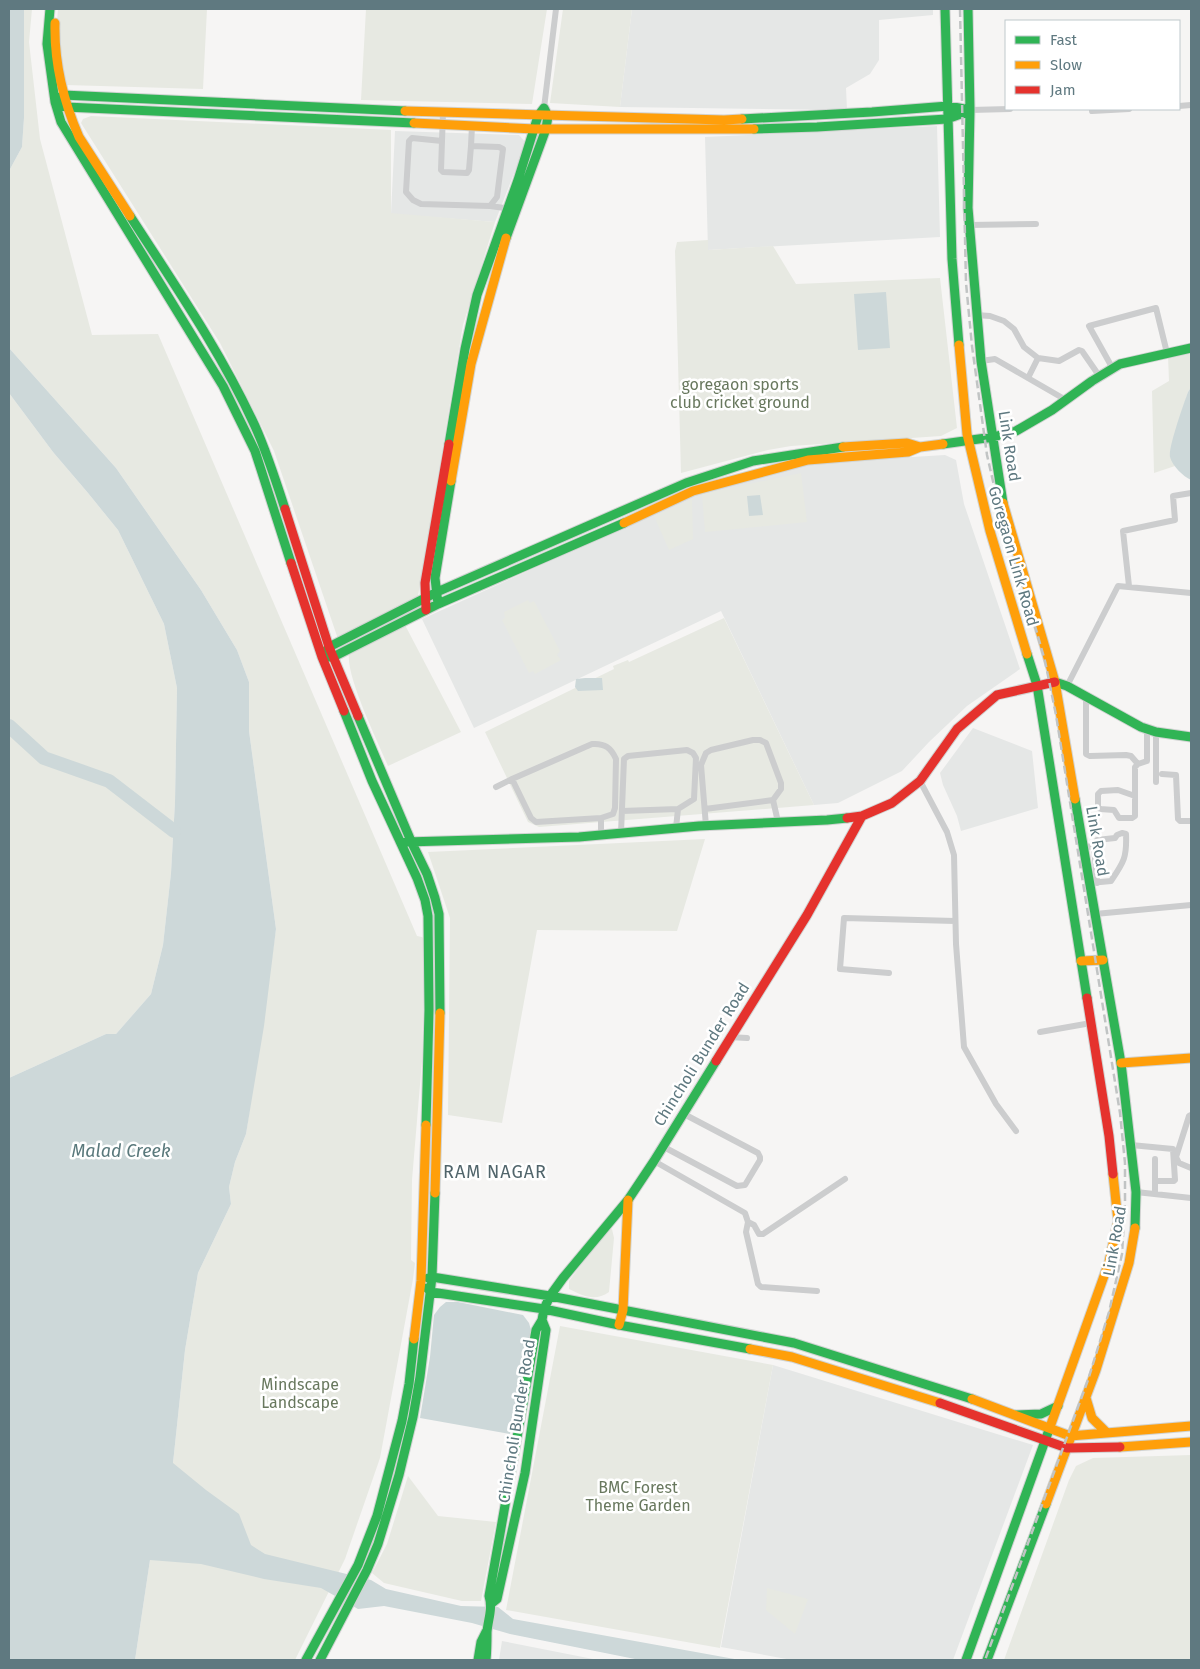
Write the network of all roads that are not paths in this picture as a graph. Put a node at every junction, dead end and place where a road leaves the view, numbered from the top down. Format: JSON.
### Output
{"nodes":[{"id":1,"x":50,"y":9,"type":"edge"},
{"id":2,"x":56,"y":9,"type":"edge"},
{"id":3,"x":556,"y":9,"type":"edge"},
{"id":4,"x":946,"y":9,"type":"edge"},
{"id":5,"x":968,"y":9,"type":"edge"},
{"id":6,"x":63,"y":95,"type":"junction"},
{"id":7,"x":55,"y":102,"type":"junction"},
{"id":8,"x":948,"y":106,"type":"junction"},
{"id":9,"x":66,"y":107,"type":"junction"},
{"id":10,"x":1005,"y":109,"type":"edge"},
{"id":11,"x":970,"y":110,"type":"junction"},
{"id":12,"x":1110,"y":110,"type":"edge"},
{"id":13,"x":1092,"y":111,"type":"dead end"},
{"id":14,"x":443,"y":113,"type":"junction"},
{"id":15,"x":543,"y":113,"type":"junction"},
{"id":16,"x":816,"y":115,"type":"junction"},
{"id":17,"x":642,"y":118,"type":"junction"},
{"id":18,"x":947,"y":119,"type":"junction"},
{"id":19,"x":724,"y":120,"type":"junction"},
{"id":20,"x":443,"y":125,"type":"junction"},
{"id":21,"x":472,"y":126,"type":"junction"},
{"id":22,"x":817,"y":127,"type":"junction"},
{"id":23,"x":535,"y":129,"type":"junction"},
{"id":24,"x":546,"y":129,"type":"junction"},
{"id":25,"x":642,"y":129,"type":"junction"},
{"id":26,"x":723,"y":130,"type":"junction"},
{"id":27,"x":442,"y":141,"type":"junction"},
{"id":28,"x":471,"y":146,"type":"junction"},
{"id":29,"x":490,"y":206,"type":"junction"},
{"id":30,"x":512,"y":209,"type":"junction"},
{"id":31,"x":1036,"y":224,"type":"dead end"},
{"id":32,"x":969,"y":225,"type":"junction"},
{"id":33,"x":976,"y":314,"type":"junction"},
{"id":34,"x":468,"y":337,"type":"junction"},
{"id":35,"x":478,"y":339,"type":"junction"},
{"id":36,"x":1191,"y":348,"type":"edge"},
{"id":37,"x":1167,"y":353,"type":"junction"},
{"id":38,"x":1038,"y":358,"type":"junction"},
{"id":39,"x":981,"y":360,"type":"junction"},
{"id":40,"x":1113,"y":369,"type":"junction"},
{"id":41,"x":1100,"y":377,"type":"junction"},
{"id":42,"x":1028,"y":378,"type":"junction"},
{"id":43,"x":1066,"y":400,"type":"junction"},
{"id":44,"x":967,"y":437,"type":"junction"},
{"id":45,"x":994,"y":437,"type":"junction"},
{"id":46,"x":920,"y":447,"type":"junction"},
{"id":47,"x":1191,"y":493,"type":"edge"},
{"id":48,"x":639,"y":502,"type":"junction"},
{"id":49,"x":645,"y":513,"type":"junction"},
{"id":50,"x":1129,"y":586,"type":"junction"},
{"id":51,"x":436,"y":592,"type":"junction"},
{"id":52,"x":1191,"y":592,"type":"edge"},
{"id":53,"x":425,"y":598,"type":"junction"},
{"id":54,"x":438,"y":604,"type":"junction"},
{"id":55,"x":426,"y":610,"type":"junction"},
{"id":56,"x":329,"y":647,"type":"junction"},
{"id":57,"x":322,"y":657,"type":"junction"},
{"id":58,"x":333,"y":657,"type":"junction"},
{"id":59,"x":1056,"y":682,"type":"junction"},
{"id":60,"x":1037,"y":685,"type":"junction"},
{"id":61,"x":1067,"y":686,"type":"junction"},
{"id":62,"x":1086,"y":696,"type":"junction"},
{"id":63,"x":1151,"y":731,"type":"junction"},
{"id":64,"x":1191,"y":738,"type":"edge"},
{"id":65,"x":1138,"y":764,"type":"junction"},
{"id":66,"x":1162,"y":774,"type":"dead end"},
{"id":67,"x":512,"y":779,"type":"junction"},
{"id":68,"x":920,"y":781,"type":"junction"},
{"id":69,"x":1156,"y":782,"type":"dead end"},
{"id":70,"x":496,"y":787,"type":"dead end"},
{"id":71,"x":1135,"y":796,"type":"junction"},
{"id":72,"x":773,"y":800,"type":"junction"},
{"id":73,"x":678,"y":809,"type":"junction"},
{"id":74,"x":705,"y":809,"type":"junction"},
{"id":75,"x":622,"y":811,"type":"junction"},
{"id":76,"x":862,"y":816,"type":"junction"},
{"id":77,"x":601,"y":818,"type":"junction"},
{"id":78,"x":1191,"y":821,"type":"edge"},
{"id":79,"x":778,"y":822,"type":"junction"},
{"id":80,"x":706,"y":826,"type":"junction"},
{"id":81,"x":676,"y":828,"type":"junction"},
{"id":82,"x":621,"y":833,"type":"junction"},
{"id":83,"x":601,"y":835,"type":"junction"},
{"id":84,"x":406,"y":842,"type":"junction"},
{"id":85,"x":1094,"y":846,"type":"junction"},
{"id":86,"x":1084,"y":847,"type":"junction"},
{"id":87,"x":1093,"y":883,"type":"junction"},
{"id":88,"x":1191,"y":904,"type":"edge"},
{"id":89,"x":1095,"y":914,"type":"junction"},
{"id":90,"x":955,"y":921,"type":"junction"},
{"id":91,"x":1103,"y":960,"type":"junction"},
{"id":92,"x":1082,"y":961,"type":"junction"},
{"id":93,"x":889,"y":973,"type":"dead end"},
{"id":94,"x":1091,"y":1023,"type":"junction"},
{"id":95,"x":1040,"y":1032,"type":"dead end"},
{"id":96,"x":729,"y":1037,"type":"junction"},
{"id":97,"x":747,"y":1038,"type":"dead end"},
{"id":98,"x":1191,"y":1058,"type":"edge"},
{"id":99,"x":1121,"y":1063,"type":"junction"},
{"id":100,"x":682,"y":1113,"type":"junction"},
{"id":101,"x":1191,"y":1115,"type":"edge"},
{"id":102,"x":1016,"y":1131,"type":"dead end"},
{"id":103,"x":1131,"y":1145,"type":"junction"},
{"id":104,"x":662,"y":1146,"type":"junction"},
{"id":105,"x":1155,"y":1159,"type":"dead end"},
{"id":106,"x":654,"y":1161,"type":"junction"},
{"id":107,"x":1191,"y":1168,"type":"edge"},
{"id":108,"x":845,"y":1179,"type":"dead end"},
{"id":109,"x":1155,"y":1181,"type":"junction"},
{"id":110,"x":1136,"y":1192,"type":"junction"},
{"id":111,"x":1155,"y":1194,"type":"junction"},
{"id":112,"x":1191,"y":1198,"type":"edge"},
{"id":113,"x":628,"y":1200,"type":"junction"},
{"id":114,"x":748,"y":1222,"type":"junction"},
{"id":115,"x":432,"y":1277,"type":"junction"},
{"id":116,"x":420,"y":1281,"type":"junction"},
{"id":117,"x":817,"y":1291,"type":"dead end"},
{"id":118,"x":431,"y":1292,"type":"junction"},
{"id":119,"x":550,"y":1296,"type":"junction"},
{"id":120,"x":544,"y":1309,"type":"junction"},
{"id":121,"x":623,"y":1310,"type":"junction"},
{"id":122,"x":542,"y":1320,"type":"junction"},
{"id":123,"x":619,"y":1325,"type":"junction"},
{"id":124,"x":1086,"y":1397,"type":"junction"},
{"id":125,"x":1058,"y":1406,"type":"junction"},
{"id":126,"x":1016,"y":1415,"type":"junction"},
{"id":127,"x":1191,"y":1426,"type":"edge"},
{"id":128,"x":1011,"y":1428,"type":"junction"},
{"id":129,"x":1049,"y":1428,"type":"junction"},
{"id":130,"x":1106,"y":1433,"type":"junction"},
{"id":131,"x":1070,"y":1436,"type":"junction"},
{"id":132,"x":1045,"y":1440,"type":"junction"},
{"id":133,"x":1191,"y":1442,"type":"edge"},
{"id":134,"x":1067,"y":1448,"type":"junction"},
{"id":135,"x":492,"y":1604,"type":"junction"},
{"id":136,"x":487,"y":1631,"type":"junction"},
{"id":137,"x":306,"y":1660,"type":"edge"},
{"id":138,"x":320,"y":1660,"type":"edge"},
{"id":139,"x":478,"y":1660,"type":"edge"},
{"id":140,"x":486,"y":1660,"type":"edge"},
{"id":141,"x":966,"y":1660,"type":"edge"},
{"id":142,"x":988,"y":1660,"type":"edge"}],
"edges":[{"from":1,"to":7,"type":"street"},
{"from":2,"to":6,"type":"street"},
{"from":3,"to":15,"type":"street"},
{"from":4,"to":8,"type":"street"},
{"from":5,"to":11,"type":"street","name":"Link Road"},
{"from":6,"to":7,"type":"street"},
{"from":6,"to":9,"type":"street"},
{"from":6,"to":14,"type":"street"},
{"from":7,"to":9,"type":"street"},
{"from":7,"to":57,"type":"street"},
{"from":8,"to":11,"type":"street"},
{"from":8,"to":16,"type":"street"},
{"from":8,"to":18,"type":"street"},
{"from":9,"to":20,"type":"street"},
{"from":9,"to":56,"type":"street"},
{"from":10,"to":11,"type":"street"},
{"from":11,"to":18,"type":"street"},
{"from":11,"to":32,"type":"street","name":"Link Road"},
{"from":12,"to":13,"type":"street"},
{"from":14,"to":15,"type":"street"},
{"from":14,"to":20,"type":"street"},
{"from":15,"to":17,"type":"street"},
{"from":15,"to":23,"type":"street"},
{"from":15,"to":24,"type":"street"},
{"from":16,"to":19,"type":"street"},
{"from":16,"to":22,"type":"street"},
{"from":17,"to":19,"type":"street"},
{"from":17,"to":25,"type":"street"},
{"from":18,"to":22,"type":"street"},
{"from":18,"to":44,"type":"street"},
{"from":19,"to":26,"type":"street"},
{"from":20,"to":21,"type":"street"},
{"from":20,"to":27,"type":"street"},
{"from":21,"to":23,"type":"street"},
{"from":21,"to":28,"type":"street"},
{"from":22,"to":26,"type":"street"},
{"from":23,"to":24,"type":"street"},
{"from":23,"to":30,"type":"street"},
{"from":24,"to":25,"type":"street"},
{"from":24,"to":30,"type":"street"},
{"from":25,"to":26,"type":"street"},
{"from":27,"to":28,"type":"street"},
{"from":27,"to":29,"type":"street"},
{"from":28,"to":29,"type":"street"},
{"from":29,"to":30,"type":"street"},
{"from":30,"to":34,"type":"street"},
{"from":30,"to":35,"type":"street"},
{"from":31,"to":32,"type":"street"},
{"from":32,"to":33,"type":"street","name":"Link Road"},
{"from":33,"to":38,"type":"street"},
{"from":33,"to":39,"type":"street","name":"Link Road"},
{"from":34,"to":35,"type":"street"},
{"from":34,"to":53,"type":"street"},
{"from":35,"to":51,"type":"street"},
{"from":36,"to":37,"type":"street"},
{"from":37,"to":40,"type":"street"},
{"from":37,"to":40,"type":"street"},
{"from":38,"to":41,"type":"street"},
{"from":38,"to":42,"type":"street"},
{"from":39,"to":42,"type":"street"},
{"from":39,"to":45,"type":"street","name":"Link Road"},
{"from":40,"to":41,"type":"street"},
{"from":41,"to":43,"type":"street"},
{"from":42,"to":43,"type":"street"},
{"from":43,"to":45,"type":"street"},
{"from":44,"to":45,"type":"street"},
{"from":44,"to":46,"type":"street"},
{"from":44,"to":60,"type":"street","name":"Goregaon Link Road"},
{"from":45,"to":59,"type":"street","name":"Link Road"},
{"from":46,"to":48,"type":"street"},
{"from":46,"to":49,"type":"street"},
{"from":47,"to":50,"type":"street"},
{"from":48,"to":49,"type":"street"},
{"from":48,"to":51,"type":"street"},
{"from":49,"to":54,"type":"street"},
{"from":50,"to":52,"type":"street"},
{"from":50,"to":61,"type":"street"},
{"from":51,"to":53,"type":"street"},
{"from":51,"to":54,"type":"street"},
{"from":53,"to":55,"type":"street"},
{"from":53,"to":56,"type":"street"},
{"from":54,"to":55,"type":"street"},
{"from":55,"to":58,"type":"street"},
{"from":56,"to":57,"type":"street"},
{"from":56,"to":58,"type":"street"},
{"from":57,"to":58,"type":"street"},
{"from":57,"to":84,"type":"street"},
{"from":58,"to":84,"type":"street"},
{"from":59,"to":60,"type":"street"},
{"from":59,"to":61,"type":"street"},
{"from":59,"to":86,"type":"street","name":"Link Road"},
{"from":60,"to":68,"type":"street"},
{"from":60,"to":92,"type":"street","name":"Link Road"},
{"from":61,"to":62,"type":"street"},
{"from":62,"to":63,"type":"street"},
{"from":62,"to":65,"type":"street"},
{"from":63,"to":64,"type":"street"},
{"from":63,"to":65,"type":"street"},
{"from":63,"to":69,"type":"street"},
{"from":65,"to":71,"type":"street"},
{"from":66,"to":78,"type":"street"},
{"from":67,"to":70,"type":"street"},
{"from":67,"to":77,"type":"street"},
{"from":67,"to":77,"type":"street"},
{"from":68,"to":76,"type":"street"},
{"from":68,"to":90,"type":"street"},
{"from":71,"to":71,"type":"street"},
{"from":72,"to":74,"type":"street"},
{"from":72,"to":74,"type":"street"},
{"from":72,"to":79,"type":"street"},
{"from":73,"to":75,"type":"street"},
{"from":73,"to":75,"type":"street"},
{"from":73,"to":81,"type":"street"},
{"from":74,"to":80,"type":"street"},
{"from":75,"to":82,"type":"street"},
{"from":76,"to":79,"type":"street"},
{"from":76,"to":96,"type":"street","name":"Chincholi Bunder Road"},
{"from":77,"to":83,"type":"street"},
{"from":79,"to":80,"type":"street"},
{"from":80,"to":81,"type":"street"},
{"from":81,"to":82,"type":"street"},
{"from":82,"to":83,"type":"street"},
{"from":83,"to":84,"type":"street"},
{"from":84,"to":115,"type":"street"},
{"from":84,"to":116,"type":"street"},
{"from":85,"to":86,"type":"street"},
{"from":85,"to":87,"type":"street"},
{"from":85,"to":87,"type":"street"},
{"from":86,"to":87,"type":"street","name":"Link Road"},
{"from":87,"to":89,"type":"street","name":"Link Road"},
{"from":88,"to":89,"type":"street"},
{"from":89,"to":91,"type":"street","name":"Link Road"},
{"from":90,"to":93,"type":"street"},
{"from":90,"to":102,"type":"street"},
{"from":91,"to":92,"type":"street"},
{"from":91,"to":99,"type":"street","name":"Link Road"},
{"from":92,"to":94,"type":"street","name":"Link Road"},
{"from":94,"to":95,"type":"street"},
{"from":94,"to":125,"type":"street","name":"Link Road"},
{"from":96,"to":97,"type":"street"},
{"from":96,"to":100,"type":"street","name":"Chincholi Bunder Road"},
{"from":98,"to":99,"type":"street"},
{"from":99,"to":103,"type":"street","name":"Link Road"},
{"from":100,"to":104,"type":"street","name":"Chincholi Bunder Road"},
{"from":100,"to":104,"type":"street"},
{"from":101,"to":107,"type":"street"},
{"from":103,"to":109,"type":"street"},
{"from":103,"to":110,"type":"street","name":"Link Road"},
{"from":104,"to":106,"type":"street","name":"Chincholi Bunder Road"},
{"from":105,"to":109,"type":"street"},
{"from":106,"to":113,"type":"street","name":"Chincholi Bunder Road"},
{"from":106,"to":114,"type":"street"},
{"from":108,"to":114,"type":"street"},
{"from":109,"to":111,"type":"street"},
{"from":110,"to":111,"type":"street"},
{"from":110,"to":124,"type":"street","name":"Link Road"},
{"from":111,"to":112,"type":"street"},
{"from":113,"to":119,"type":"street","name":"Chincholi Bunder Road"},
{"from":113,"to":121,"type":"street"},
{"from":114,"to":117,"type":"street"},
{"from":115,"to":116,"type":"street"},
{"from":115,"to":118,"type":"street"},
{"from":115,"to":119,"type":"street"},
{"from":116,"to":118,"type":"street"},
{"from":116,"to":137,"type":"street"},
{"from":118,"to":120,"type":"street"},
{"from":118,"to":138,"type":"street"},
{"from":119,"to":120,"type":"street","name":"Chincholi Bunder Road"},
{"from":119,"to":121,"type":"street"},
{"from":120,"to":122,"type":"street","name":"Chincholi Bunder Road"},
{"from":120,"to":123,"type":"street"},
{"from":121,"to":123,"type":"street"},
{"from":121,"to":126,"type":"street"},
{"from":122,"to":135,"type":"street","name":"Chincholi Bunder Road"},
{"from":122,"to":135,"type":"street","name":"Chincholi Bunder Road"},
{"from":123,"to":128,"type":"street"},
{"from":124,"to":130,"type":"street"},
{"from":124,"to":131,"type":"street","name":"Link Road"},
{"from":125,"to":126,"type":"street"},
{"from":125,"to":129,"type":"street","name":"Link Road"},
{"from":126,"to":128,"type":"street"},
{"from":126,"to":129,"type":"street"},
{"from":127,"to":130,"type":"street"},
{"from":128,"to":132,"type":"street"},
{"from":129,"to":131,"type":"street"},
{"from":129,"to":132,"type":"street"},
{"from":130,"to":131,"type":"street"},
{"from":131,"to":134,"type":"street","name":"Link Road"},
{"from":132,"to":134,"type":"street"},
{"from":132,"to":141,"type":"street"},
{"from":133,"to":134,"type":"street"},
{"from":134,"to":142,"type":"street","name":"Link Road"},
{"from":135,"to":136,"type":"street"},
{"from":136,"to":139,"type":"street"},
{"from":136,"to":140,"type":"street"}]}
